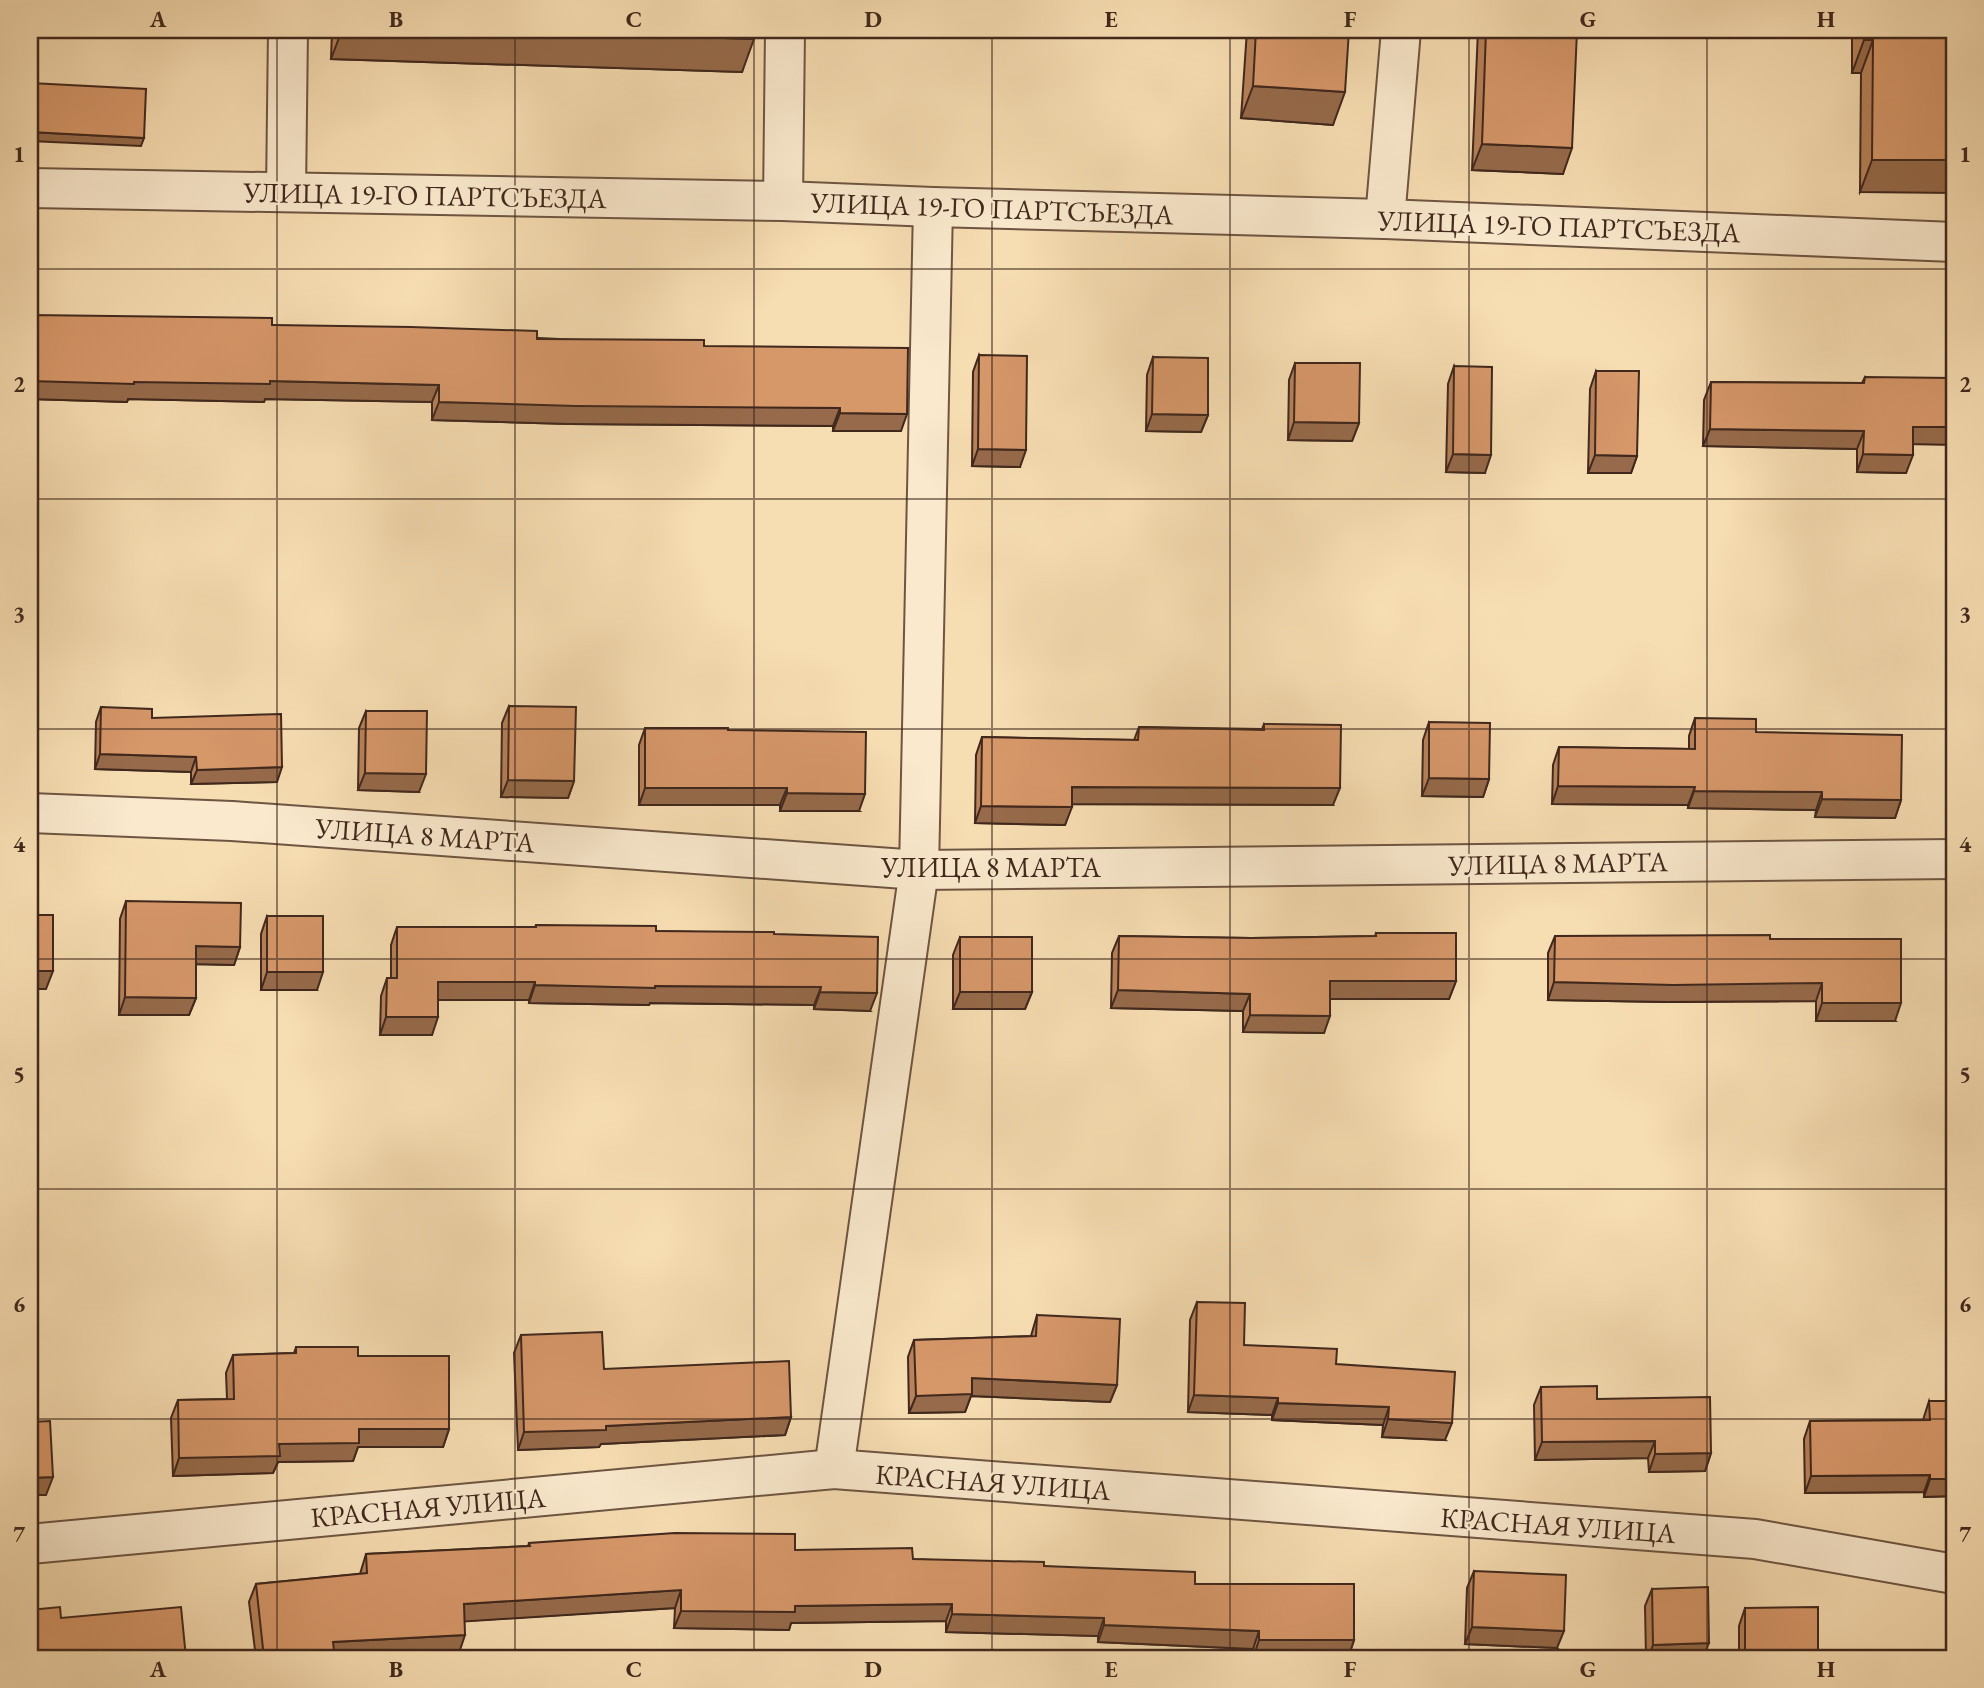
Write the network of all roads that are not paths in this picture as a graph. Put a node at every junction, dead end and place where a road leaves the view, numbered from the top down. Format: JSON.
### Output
{"nodes":[{"id":1,"x":288,"y":30,"type":"edge"},
{"id":2,"x":785,"y":30,"type":"edge"},
{"id":3,"x":1401,"y":30,"type":"edge"},
{"id":4,"x":30,"y":188,"type":"edge"},
{"id":5,"x":286,"y":192,"type":"junction"},
{"id":6,"x":783,"y":201,"type":"junction"},
{"id":7,"x":933,"y":207,"type":"junction"},
{"id":8,"x":1385,"y":219,"type":"junction"},
{"id":9,"x":1954,"y":242,"type":"edge"},
{"id":10,"x":30,"y":813,"type":"edge"},
{"id":11,"x":1954,"y":859,"type":"edge"},
{"id":12,"x":919,"y":870,"type":"junction"},
{"id":13,"x":834,"y":1469,"type":"junction"},
{"id":14,"x":30,"y":1544,"type":"edge"},
{"id":15,"x":1954,"y":1574,"type":"edge"}],
"edges":[{"from":1,"to":5,"type":"street"},
{"from":2,"to":6,"type":"street"},
{"from":3,"to":8,"type":"street"},
{"from":4,"to":5,"type":"street","name":"УЛИЦА 19-ГО ПАРТСЪЕЗДА"},
{"from":5,"to":6,"type":"street","name":"УЛИЦА 19-ГО ПАРТСЪЕЗДА"},
{"from":6,"to":7,"type":"street","name":"УЛИЦА 19-ГО ПАРТСЪЕЗДА"},
{"from":7,"to":8,"type":"street","name":"УЛИЦА 19-ГО ПАРТСЪЕЗДА"},
{"from":7,"to":12,"type":"street"},
{"from":8,"to":9,"type":"street","name":"УЛИЦА 19-ГО ПАРТСЪЕЗДА"},
{"from":10,"to":12,"type":"street","name":"УЛИЦА 8 МАРТА"},
{"from":11,"to":12,"type":"street","name":"УЛИЦА 8 МАРТА"},
{"from":12,"to":13,"type":"street"},
{"from":13,"to":14,"type":"street","name":"КРАСНАЯ УЛИЦА"},
{"from":13,"to":15,"type":"street","name":"КРАСНАЯ УЛИЦА"}]}
